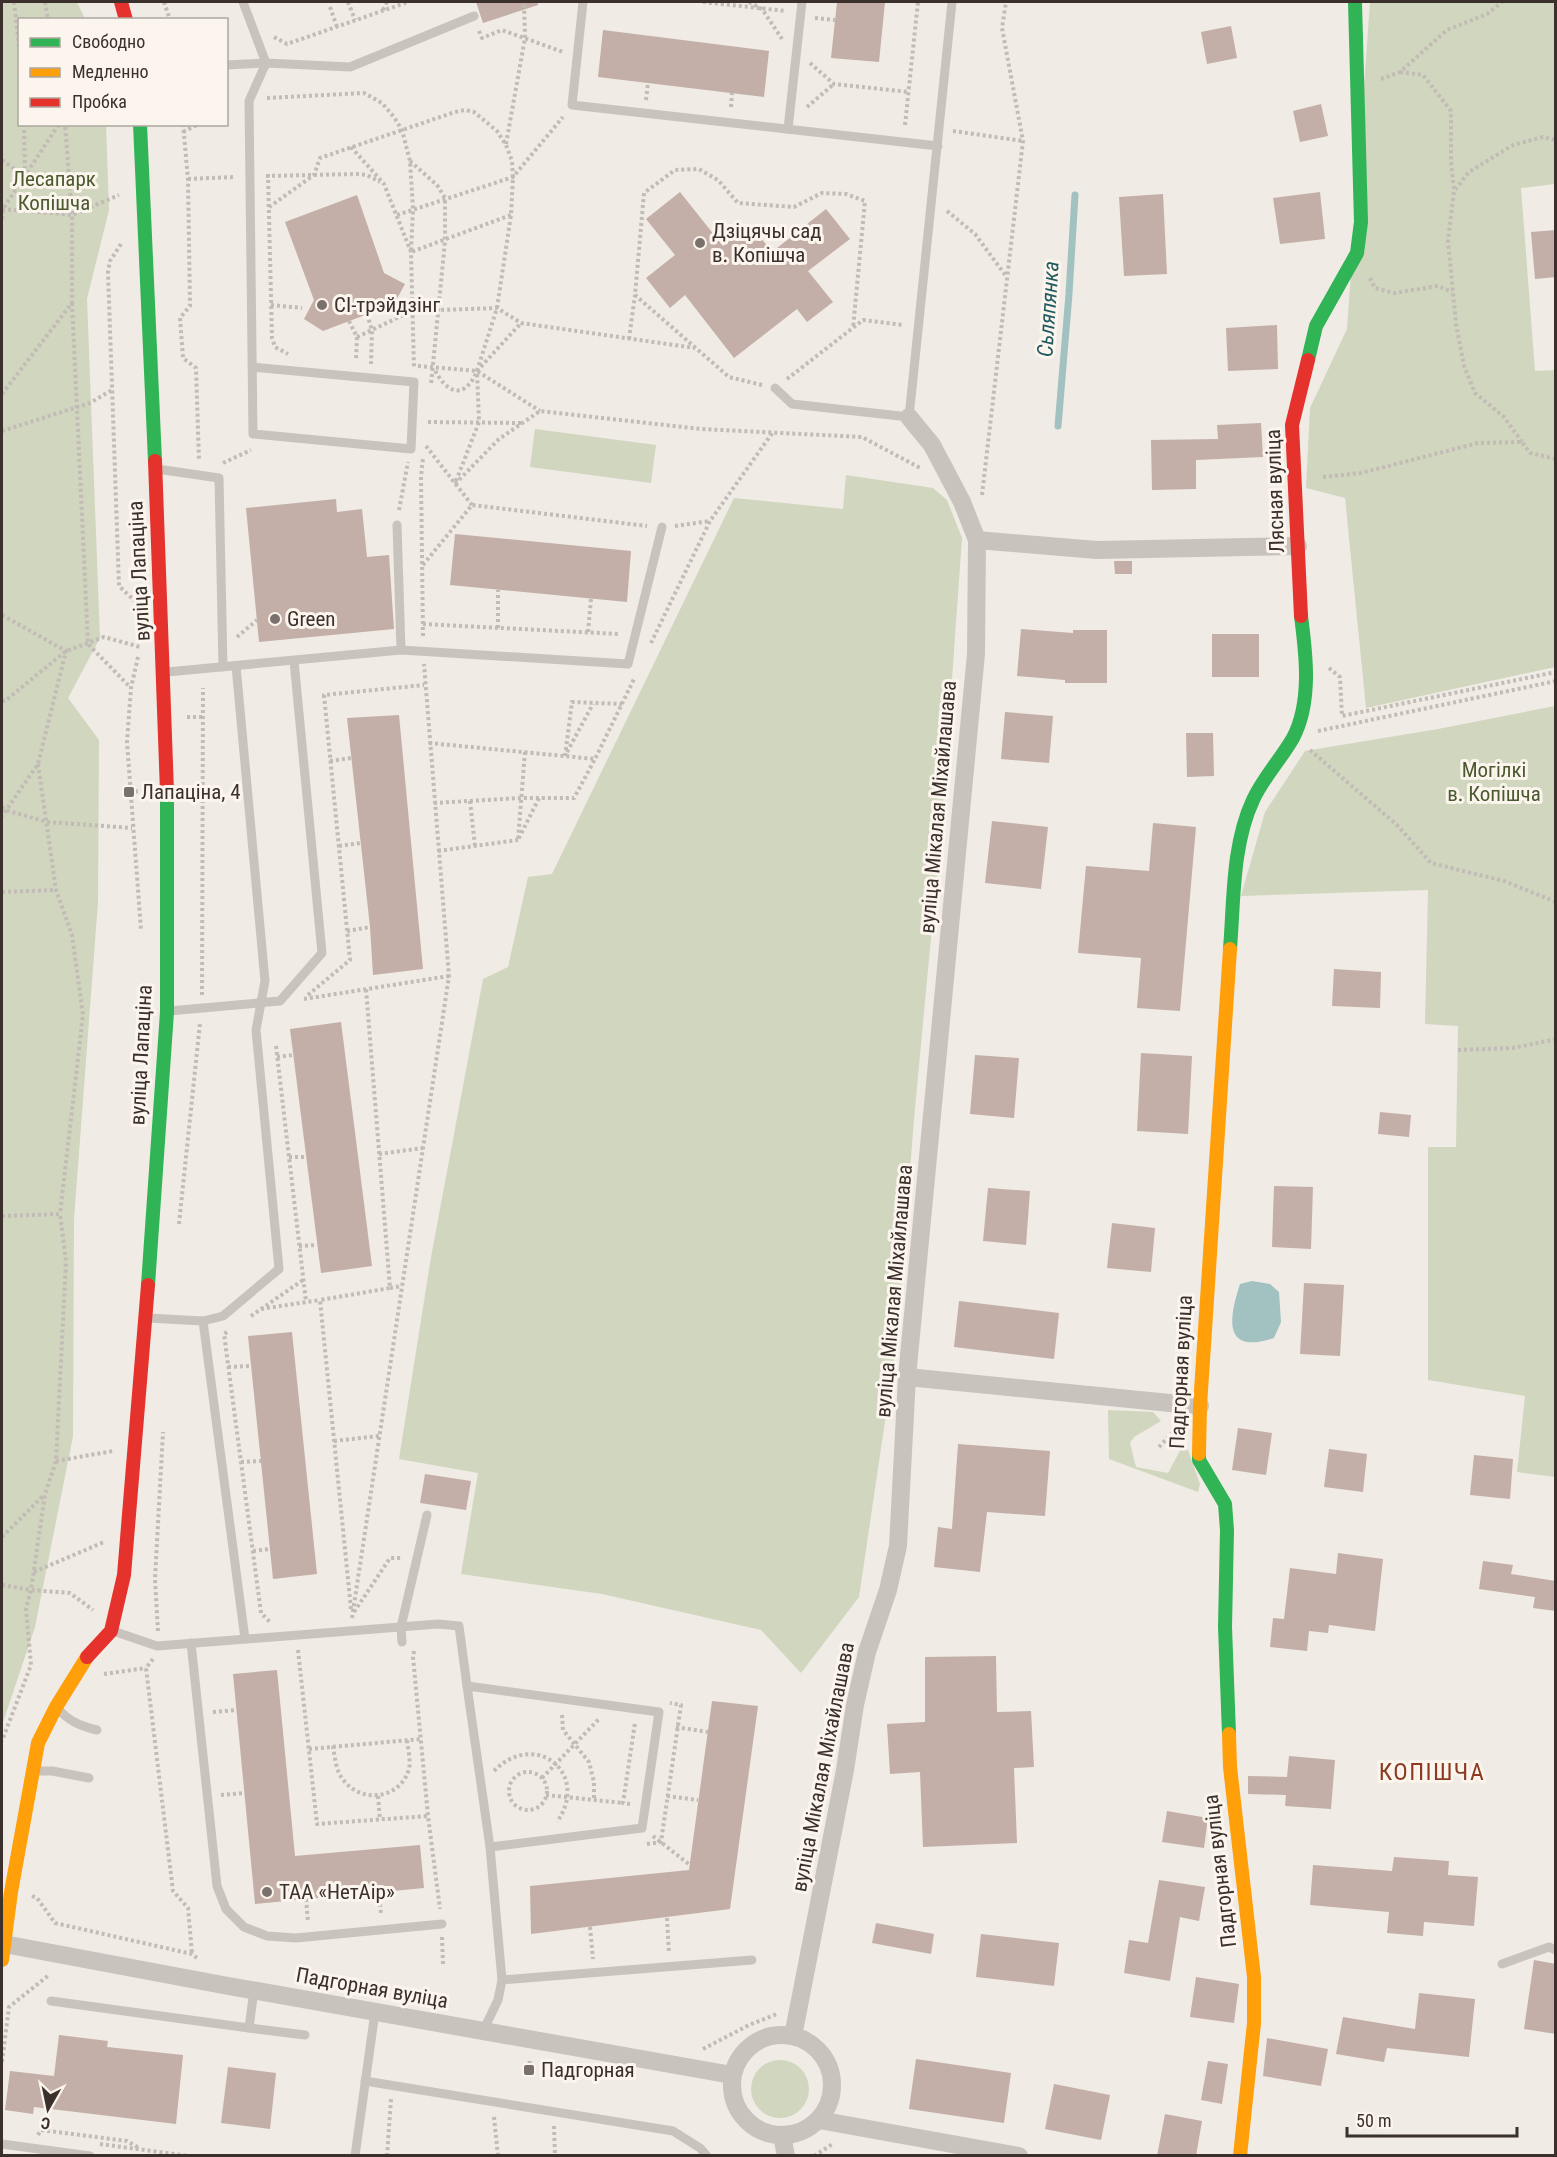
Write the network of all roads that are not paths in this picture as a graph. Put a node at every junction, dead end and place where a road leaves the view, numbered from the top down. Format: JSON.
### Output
{"nodes":[{"id":1,"x":121,"y":2,"type":"edge"},
{"id":2,"x":243,"y":2,"type":"edge"},
{"id":3,"x":584,"y":2,"type":"edge"},
{"id":4,"x":802,"y":2,"type":"edge"},
{"id":5,"x":952,"y":2,"type":"edge"},
{"id":6,"x":1355,"y":2,"type":"edge"},
{"id":7,"x":474,"y":16,"type":"road end"},
{"id":8,"x":125,"y":18,"type":"edge"},
{"id":9,"x":266,"y":63,"type":"junction"},
{"id":10,"x":228,"y":65,"type":"edge"},
{"id":11,"x":140,"y":126,"type":"edge"},
{"id":12,"x":788,"y":129,"type":"junction"},
{"id":13,"x":938,"y":146,"type":"junction"},
{"id":14,"x":252,"y":367,"type":"junction"},
{"id":15,"x":775,"y":388,"type":"road end"},
{"id":16,"x":909,"y":417,"type":"junction"},
{"id":17,"x":155,"y":469,"type":"junction"},
{"id":18,"x":397,"y":525,"type":"road end"},
{"id":19,"x":662,"y":527,"type":"road end"},
{"id":20,"x":977,"y":540,"type":"junction"},
{"id":21,"x":1298,"y":546,"type":"junction"},
{"id":22,"x":401,"y":650,"type":"junction"},
{"id":23,"x":294,"y":661,"type":"junction"},
{"id":24,"x":236,"y":666,"type":"junction"},
{"id":25,"x":223,"y":667,"type":"junction"},
{"id":26,"x":164,"y":673,"type":"junction"},
{"id":27,"x":1253,"y":800,"type":"joint"},
{"id":28,"x":261,"y":1003,"type":"junction"},
{"id":29,"x":166,"y":1012,"type":"junction"},
{"id":30,"x":146,"y":1318,"type":"junction"},
{"id":31,"x":203,"y":1321,"type":"junction"},
{"id":32,"x":907,"y":1377,"type":"junction"},
{"id":33,"x":1200,"y":1406,"type":"junction"},
{"id":34,"x":427,"y":1515,"type":"dead end"},
{"id":35,"x":401,"y":1627,"type":"junction"},
{"id":36,"x":111,"y":1631,"type":"junction"},
{"id":37,"x":245,"y":1639,"type":"junction"},
{"id":38,"x":402,"y":1642,"type":"road end"},
{"id":39,"x":191,"y":1643,"type":"junction"},
{"id":40,"x":468,"y":1686,"type":"junction"},
{"id":41,"x":56,"y":1707,"type":"junction"},
{"id":42,"x":97,"y":1730,"type":"dead end"},
{"id":43,"x":33,"y":1771,"type":"junction"},
{"id":44,"x":89,"y":1778,"type":"dead end"},
{"id":45,"x":490,"y":1847,"type":"junction"},
{"id":46,"x":442,"y":1924,"type":"road end"},
{"id":47,"x":1556,"y":1950,"type":"edge"},
{"id":48,"x":3,"y":1952,"type":"edge"},
{"id":49,"x":752,"y":1960,"type":"dead end"},
{"id":50,"x":1502,"y":1964,"type":"dead end"},
{"id":51,"x":502,"y":1980,"type":"junction"},
{"id":52,"x":254,"y":1990,"type":"junction"},
{"id":53,"x":51,"y":2001,"type":"dead end"},
{"id":54,"x":375,"y":2012,"type":"junction"},
{"id":55,"x":249,"y":2028,"type":"junction"},
{"id":56,"x":483,"y":2031,"type":"junction"},
{"id":57,"x":304,"y":2035,"type":"dead end"},
{"id":58,"x":793,"y":2036,"type":"junction"},
{"id":59,"x":732,"y":2075,"type":"junction"},
{"id":60,"x":365,"y":2081,"type":"junction"},
{"id":61,"x":819,"y":2120,"type":"junction"},
{"id":62,"x":782,"y":2136,"type":"junction"},
{"id":63,"x":2,"y":2144,"type":"edge"},
{"id":64,"x":90,"y":2156,"type":"edge"},
{"id":65,"x":355,"y":2156,"type":"edge"},
{"id":66,"x":707,"y":2156,"type":"edge"},
{"id":67,"x":786,"y":2156,"type":"edge"},
{"id":68,"x":1019,"y":2156,"type":"edge"},
{"id":69,"x":1240,"y":2156,"type":"edge"}],
"edges":[{"from":1,"to":8,"type":"street"},
{"from":2,"to":9,"type":"lane"},
{"from":3,"to":12,"type":"lane"},
{"from":4,"to":12,"type":"lane"},
{"from":5,"to":13,"type":"lane"},
{"from":6,"to":21,"type":"street","name":"Лясная вуліца"},
{"from":7,"to":9,"type":"lane"},
{"from":9,"to":10,"type":"lane"},
{"from":9,"to":14,"type":"lane"},
{"from":11,"to":17,"type":"street","name":"вуліца Лапаціна"},
{"from":12,"to":13,"type":"lane"},
{"from":13,"to":16,"type":"lane"},
{"from":14,"to":14,"type":"lane"},
{"from":15,"to":16,"type":"lane"},
{"from":16,"to":20,"type":"street"},
{"from":17,"to":25,"type":"lane"},
{"from":17,"to":26,"type":"street","name":"вуліца Лапаціна"},
{"from":18,"to":22,"type":"lane"},
{"from":19,"to":22,"type":"lane"},
{"from":20,"to":21,"type":"street"},
{"from":20,"to":32,"type":"street","name":"вуліца Мікалая Міхайлашава"},
{"from":21,"to":27,"type":"street","name":"Лясная вуліца"},
{"from":22,"to":23,"type":"lane"},
{"from":23,"to":24,"type":"lane"},
{"from":23,"to":28,"type":"lane"},
{"from":24,"to":25,"type":"lane"},
{"from":24,"to":28,"type":"lane"},
{"from":25,"to":26,"type":"lane"},
{"from":26,"to":29,"type":"street","name":"вуліца Лапаціна"},
{"from":27,"to":33,"type":"street","name":"Падгорная вуліца"},
{"from":28,"to":29,"type":"lane"},
{"from":28,"to":31,"type":"lane"},
{"from":29,"to":30,"type":"street","name":"вуліца Лапаціна"},
{"from":30,"to":31,"type":"lane"},
{"from":30,"to":36,"type":"street","name":"вуліца Лапаціна"},
{"from":31,"to":37,"type":"lane"},
{"from":32,"to":33,"type":"street"},
{"from":32,"to":58,"type":"street","name":"вуліца Мікалая Міхайлашава"},
{"from":33,"to":69,"type":"street","name":"Падгорная вуліца"},
{"from":34,"to":35,"type":"lane"},
{"from":35,"to":37,"type":"lane"},
{"from":35,"to":38,"type":"lane"},
{"from":35,"to":40,"type":"lane"},
{"from":36,"to":39,"type":"lane"},
{"from":36,"to":41,"type":"street"},
{"from":37,"to":39,"type":"lane"},
{"from":39,"to":46,"type":"lane"},
{"from":40,"to":45,"type":"lane"},
{"from":40,"to":45,"type":"lane"},
{"from":41,"to":42,"type":"lane"},
{"from":41,"to":43,"type":"street"},
{"from":43,"to":44,"type":"lane"},
{"from":43,"to":48,"type":"street"},
{"from":45,"to":51,"type":"lane"},
{"from":47,"to":50,"type":"lane"},
{"from":48,"to":52,"type":"street","name":"Падгорная вуліца"},
{"from":49,"to":51,"type":"lane"},
{"from":51,"to":56,"type":"lane"},
{"from":52,"to":54,"type":"street","name":"Падгорная вуліца"},
{"from":52,"to":55,"type":"lane"},
{"from":53,"to":55,"type":"lane"},
{"from":54,"to":56,"type":"street","name":"Падгорная вуліца"},
{"from":54,"to":60,"type":"lane"},
{"from":55,"to":57,"type":"lane"},
{"from":56,"to":59,"type":"street","name":"Падгорная вуліца"},
{"from":58,"to":59,"type":"street"},
{"from":58,"to":61,"type":"street"},
{"from":59,"to":62,"type":"street"},
{"from":60,"to":65,"type":"lane"},
{"from":60,"to":66,"type":"lane"},
{"from":61,"to":62,"type":"street"},
{"from":61,"to":68,"type":"street"},
{"from":62,"to":67,"type":"street"},
{"from":63,"to":64,"type":"lane"}]}
